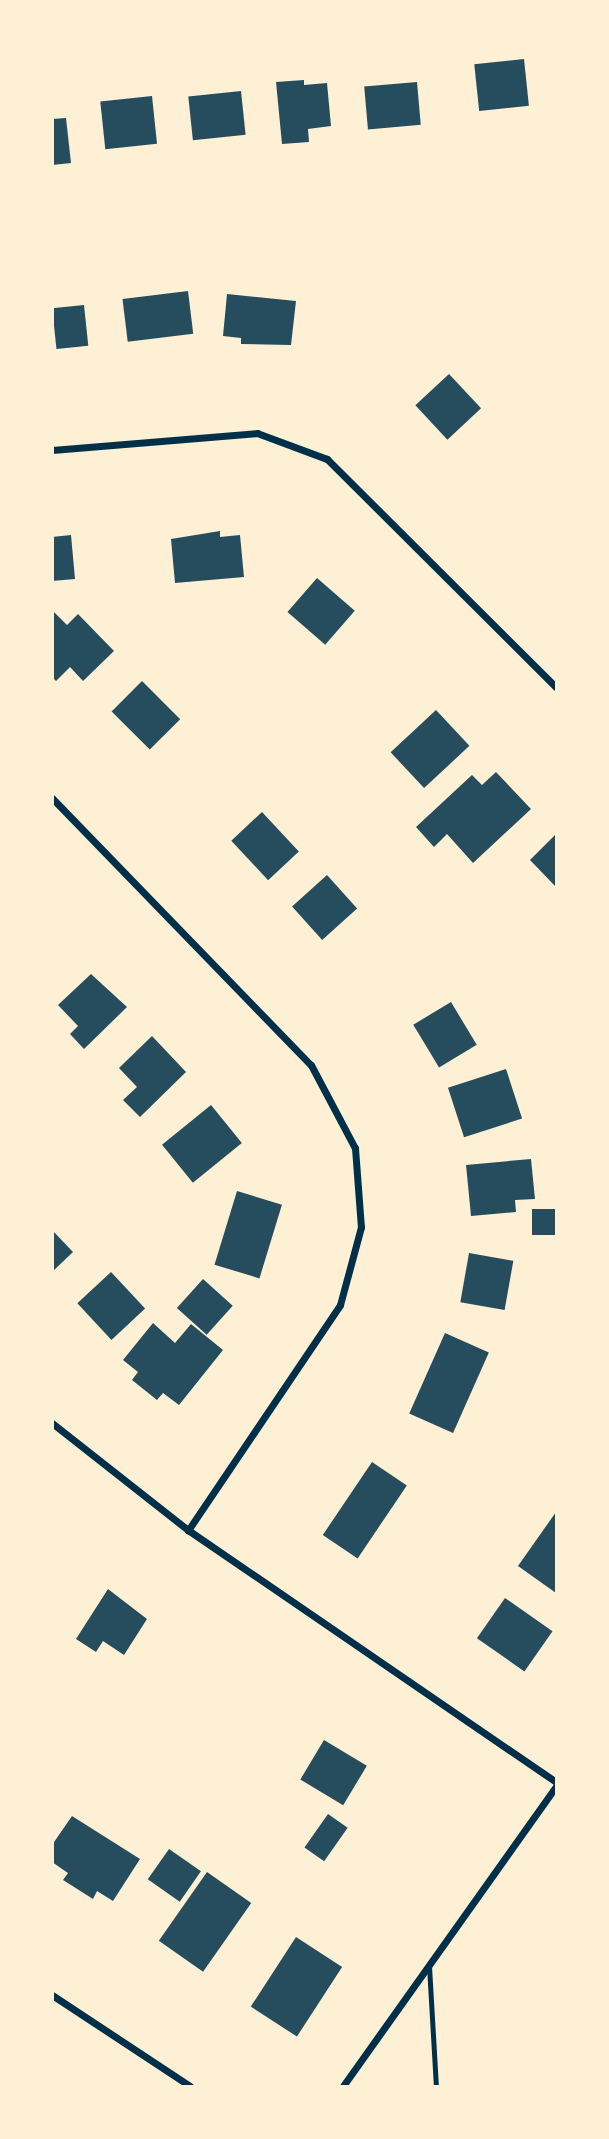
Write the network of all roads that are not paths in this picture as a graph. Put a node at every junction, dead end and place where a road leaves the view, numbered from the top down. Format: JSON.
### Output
{"nodes":[{"id":1,"x":52,"y":450,"type":"edge"},
{"id":2,"x":556,"y":687,"type":"edge"},
{"id":3,"x":52,"y":798,"type":"edge"},
{"id":4,"x":52,"y":1423,"type":"edge"},
{"id":5,"x":188,"y":1530,"type":"junction"},
{"id":6,"x":556,"y":1784,"type":"edge"},
{"id":7,"x":429,"y":1966,"type":"junction"},
{"id":8,"x":52,"y":1995,"type":"edge"},
{"id":9,"x":190,"y":2087,"type":"edge"},
{"id":10,"x":344,"y":2087,"type":"edge"},
{"id":11,"x":436,"y":2087,"type":"edge"}],
"edges":[{"from":1,"to":2,"type":"street"},
{"from":3,"to":5,"type":"street"},
{"from":4,"to":5,"type":"street"},
{"from":5,"to":6,"type":"street"},
{"from":6,"to":7,"type":"street"},
{"from":7,"to":10,"type":"street"},
{"from":7,"to":11,"type":"lane"},
{"from":8,"to":9,"type":"street"}]}
